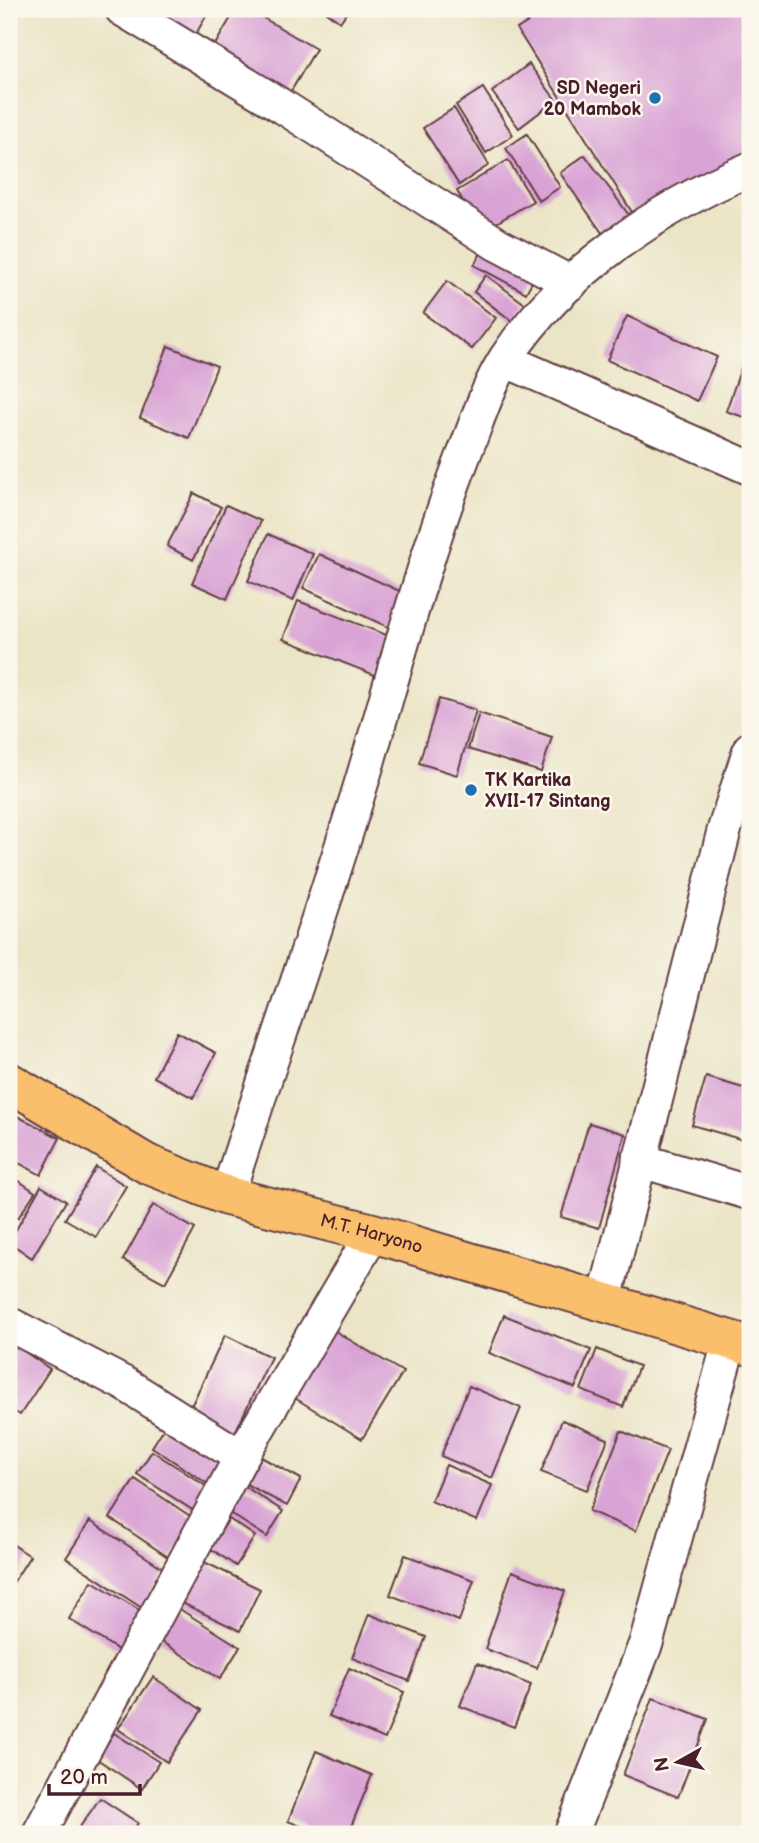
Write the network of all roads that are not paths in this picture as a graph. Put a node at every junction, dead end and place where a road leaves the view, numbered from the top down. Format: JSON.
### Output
{"nodes":[{"id":1,"x":122,"y":9,"type":"edge"},
{"id":2,"x":750,"y":169,"type":"edge"},
{"id":3,"x":571,"y":283,"type":"junction"},
{"id":4,"x":505,"y":360,"type":"junction"},
{"id":5,"x":750,"y":468,"type":"edge"},
{"id":6,"x":750,"y":748,"type":"edge"},
{"id":7,"x":9,"y":1083,"type":"edge"},
{"id":8,"x":639,"y":1160,"type":"junction"},
{"id":9,"x":750,"y":1193,"type":"edge"},
{"id":10,"x":227,"y":1196,"type":"junction"},
{"id":11,"x":373,"y":1233,"type":"junction"},
{"id":12,"x":604,"y":1301,"type":"junction"},
{"id":13,"x":9,"y":1324,"type":"edge"},
{"id":14,"x":740,"y":1343,"type":"edge"},
{"id":15,"x":241,"y":1457,"type":"junction"},
{"id":16,"x":39,"y":1834,"type":"edge"},
{"id":17,"x":571,"y":1834,"type":"edge"}],
"edges":[{"from":1,"to":3,"type":"street"},
{"from":2,"to":3,"type":"street"},
{"from":3,"to":4,"type":"street"},
{"from":4,"to":5,"type":"street"},
{"from":4,"to":10,"type":"street"},
{"from":6,"to":8,"type":"street"},
{"from":7,"to":10,"type":"highway","name":"M.T. Haryono"},
{"from":8,"to":9,"type":"street"},
{"from":8,"to":12,"type":"street"},
{"from":10,"to":11,"type":"highway","name":"M.T. Haryono"},
{"from":11,"to":12,"type":"highway","name":"M.T. Haryono"},
{"from":11,"to":15,"type":"street"},
{"from":12,"to":14,"type":"highway","name":"M.T. Haryono"},
{"from":13,"to":15,"type":"street"},
{"from":14,"to":17,"type":"street"},
{"from":15,"to":16,"type":"street"}]}
